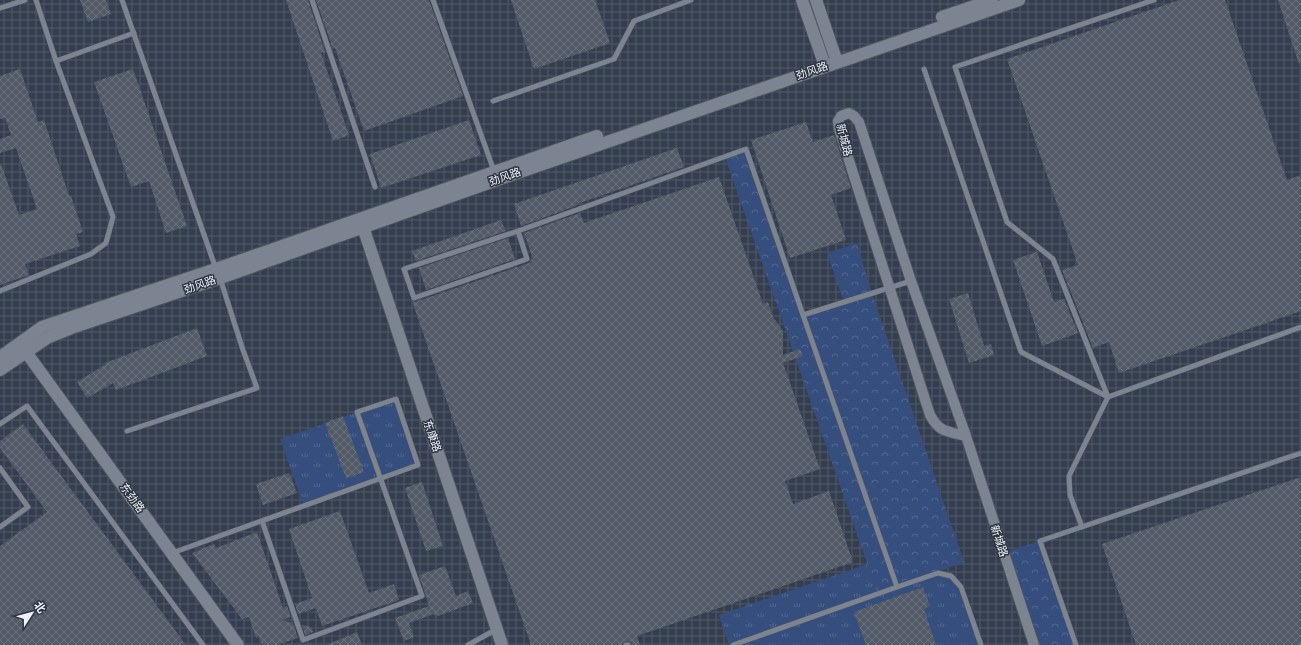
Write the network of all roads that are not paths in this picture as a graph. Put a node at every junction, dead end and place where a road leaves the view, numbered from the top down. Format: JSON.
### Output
{"nodes":[{"id":1,"x":25,"y":0,"type":"edge"},
{"id":2,"x":36,"y":0,"type":"edge"},
{"id":3,"x":122,"y":0,"type":"edge"},
{"id":4,"x":312,"y":0,"type":"edge"},
{"id":5,"x":433,"y":0,"type":"edge"},
{"id":6,"x":691,"y":0,"type":"edge"},
{"id":7,"x":802,"y":0,"type":"edge"},
{"id":8,"x":816,"y":0,"type":"edge"},
{"id":9,"x":992,"y":0,"type":"edge"},
{"id":10,"x":1019,"y":0,"type":"edge"},
{"id":11,"x":1154,"y":0,"type":"edge"},
{"id":12,"x":0,"y":8,"type":"edge"},
{"id":13,"x":134,"y":33,"type":"junction"},
{"id":14,"x":836,"y":58,"type":"junction"},
{"id":15,"x":56,"y":61,"type":"junction"},
{"id":16,"x":824,"y":63,"type":"junction"},
{"id":17,"x":924,"y":69,"type":"dead end"},
{"id":18,"x":493,"y":101,"type":"dead end"},
{"id":19,"x":495,"y":176,"type":"junction"},
{"id":20,"x":375,"y":187,"type":"dead end"},
{"id":21,"x":363,"y":228,"type":"junction"},
{"id":22,"x":518,"y":231,"type":"junction"},
{"id":23,"x":218,"y":274,"type":"junction"},
{"id":24,"x":911,"y":281,"type":"junction"},
{"id":25,"x":889,"y":287,"type":"junction"},
{"id":26,"x":0,"y":291,"type":"edge"},
{"id":27,"x":803,"y":315,"type":"junction"},
{"id":28,"x":1301,"y":327,"type":"edge"},
{"id":29,"x":26,"y":352,"type":"junction"},
{"id":30,"x":0,"y":357,"type":"edge"},
{"id":31,"x":0,"y":370,"type":"edge"},
{"id":32,"x":1108,"y":397,"type":"junction"},
{"id":33,"x":0,"y":424,"type":"edge"},
{"id":34,"x":127,"y":431,"type":"dead end"},
{"id":35,"x":966,"y":436,"type":"junction"},
{"id":36,"x":1301,"y":453,"type":"edge"},
{"id":37,"x":0,"y":468,"type":"edge"},
{"id":38,"x":380,"y":479,"type":"junction"},
{"id":39,"x":262,"y":521,"type":"junction"},
{"id":40,"x":0,"y":527,"type":"edge"},
{"id":41,"x":1082,"y":527,"type":"junction"},
{"id":42,"x":171,"y":553,"type":"junction"},
{"id":43,"x":897,"y":588,"type":"junction"},
{"id":44,"x":497,"y":629,"type":"junction"},
{"id":45,"x":202,"y":645,"type":"edge"},
{"id":46,"x":238,"y":645,"type":"edge"},
{"id":47,"x":468,"y":645,"type":"edge"},
{"id":48,"x":502,"y":645,"type":"edge"},
{"id":49,"x":733,"y":645,"type":"edge"},
{"id":50,"x":981,"y":645,"type":"edge"},
{"id":51,"x":1034,"y":645,"type":"edge"},
{"id":52,"x":1076,"y":645,"type":"edge"}],
"edges":[{"from":1,"to":12,"type":"lane"},
{"from":2,"to":15,"type":"lane"},
{"from":3,"to":13,"type":"lane"},
{"from":4,"to":20,"type":"lane"},
{"from":5,"to":19,"type":"lane"},
{"from":6,"to":18,"type":"lane"},
{"from":7,"to":16,"type":"street"},
{"from":8,"to":14,"type":"street"},
{"from":9,"to":14,"type":"street","name":"劲风路"},
{"from":10,"to":14,"type":"street","name":"劲风路"},
{"from":11,"to":32,"type":"lane"},
{"from":13,"to":15,"type":"lane"},
{"from":13,"to":23,"type":"lane"},
{"from":14,"to":16,"type":"street","name":"劲风路"},
{"from":15,"to":26,"type":"lane"},
{"from":16,"to":19,"type":"street","name":"劲风路"},
{"from":17,"to":32,"type":"lane"},
{"from":19,"to":21,"type":"street","name":"劲风路"},
{"from":19,"to":23,"type":"street","name":"劲风路"},
{"from":21,"to":23,"type":"street","name":"劲风路"},
{"from":21,"to":44,"type":"street","name":"东康路"},
{"from":22,"to":22,"type":"lane"},
{"from":22,"to":27,"type":"lane"},
{"from":23,"to":29,"type":"street","name":"劲风路"},
{"from":23,"to":30,"type":"street","name":"劲风路"},
{"from":23,"to":34,"type":"lane"},
{"from":24,"to":25,"type":"lane"},
{"from":24,"to":25,"type":"street","name":"新城路"},
{"from":24,"to":35,"type":"street","name":"新城路"},
{"from":25,"to":27,"type":"lane"},
{"from":25,"to":35,"type":"street","name":"新城路"},
{"from":27,"to":43,"type":"lane"},
{"from":28,"to":32,"type":"lane"},
{"from":29,"to":31,"type":"street","name":"劲风路"},
{"from":29,"to":42,"type":"street","name":"东劲路"},
{"from":32,"to":41,"type":"lane"},
{"from":33,"to":45,"type":"lane"},
{"from":35,"to":51,"type":"street","name":"新城路"},
{"from":36,"to":41,"type":"lane"},
{"from":37,"to":40,"type":"lane"},
{"from":38,"to":38,"type":"lane"},
{"from":38,"to":39,"type":"lane"},
{"from":38,"to":39,"type":"lane"},
{"from":39,"to":42,"type":"lane"},
{"from":41,"to":52,"type":"lane"},
{"from":42,"to":46,"type":"street","name":"东劲路"},
{"from":43,"to":49,"type":"lane"},
{"from":43,"to":50,"type":"lane"},
{"from":44,"to":47,"type":"lane"},
{"from":44,"to":48,"type":"street","name":"东康路"}]}
